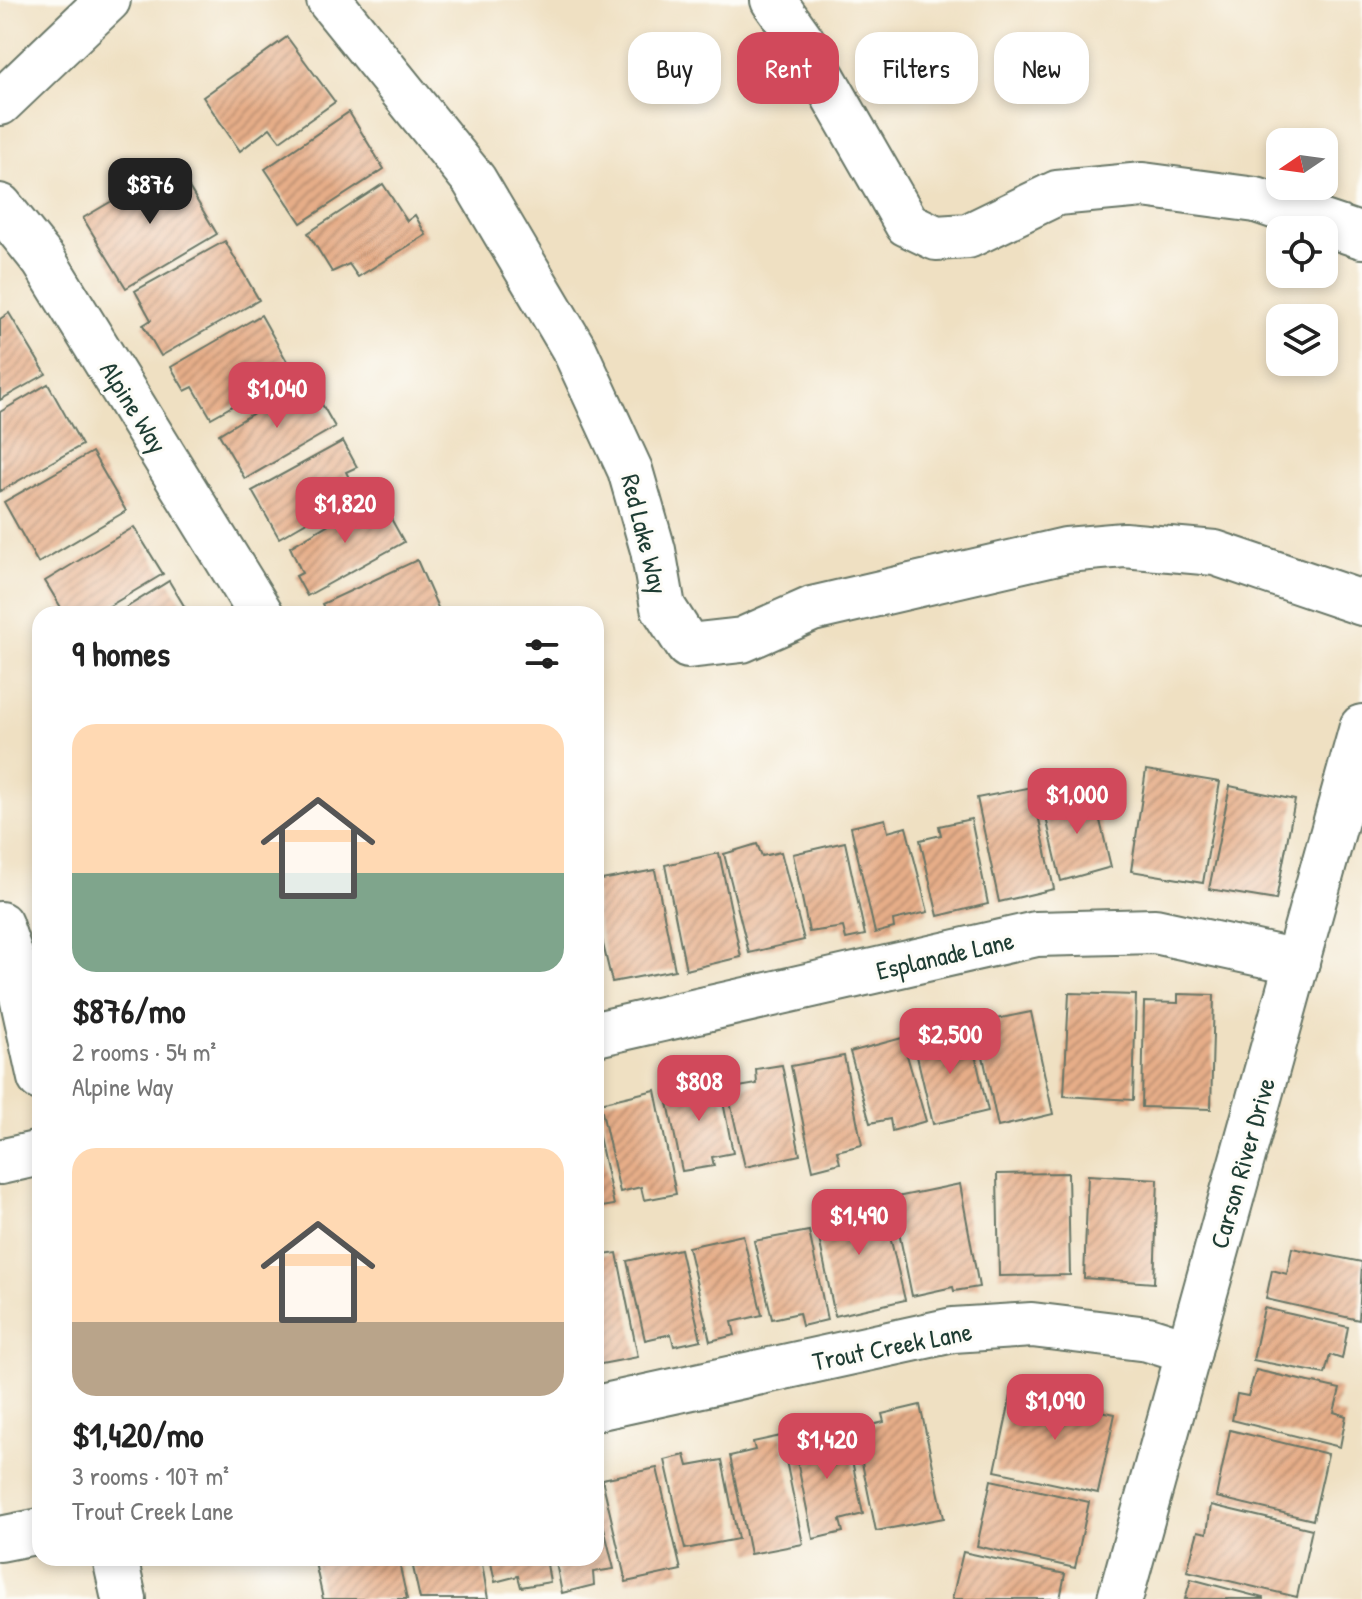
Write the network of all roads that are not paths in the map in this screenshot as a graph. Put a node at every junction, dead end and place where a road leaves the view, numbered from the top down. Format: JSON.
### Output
{"nodes":[{"id":1,"x":108,"y":0,"type":"edge"},
{"id":2,"x":329,"y":0,"type":"edge"},
{"id":3,"x":773,"y":0,"type":"edge"},
{"id":4,"x":0,"y":103,"type":"edge"},
{"id":5,"x":0,"y":206,"type":"edge"},
{"id":6,"x":1362,"y":236,"type":"edge"},
{"id":7,"x":1362,"y":603,"type":"edge"},
{"id":8,"x":256,"y":606,"type":"edge"},
{"id":9,"x":1362,"y":727,"type":"edge"},
{"id":10,"x":0,"y":924,"type":"edge"},
{"id":11,"x":1297,"y":962,"type":"junction"},
{"id":12,"x":604,"y":1032,"type":"edge"},
{"id":13,"x":32,"y":1042,"type":"edge"},
{"id":14,"x":32,"y":1155,"type":"edge"},
{"id":15,"x":0,"y":1162,"type":"edge"},
{"id":16,"x":1189,"y":1352,"type":"junction"},
{"id":17,"x":604,"y":1406,"type":"edge"},
{"id":18,"x":32,"y":1533,"type":"edge"},
{"id":19,"x":0,"y":1539,"type":"edge"},
{"id":20,"x":117,"y":1566,"type":"edge"},
{"id":21,"x":124,"y":1599,"type":"edge"},
{"id":22,"x":1120,"y":1599,"type":"edge"}],
"edges":[{"from":1,"to":4,"type":"street"},
{"from":2,"to":7,"type":"street","name":"Red Lake Way"},
{"from":3,"to":6,"type":"street"},
{"from":5,"to":8,"type":"street","name":"Alpine Way"},
{"from":9,"to":11,"type":"street","name":"Carson River Drive"},
{"from":10,"to":13,"type":"street"},
{"from":11,"to":12,"type":"street","name":"Esplanade Lane"},
{"from":11,"to":16,"type":"street","name":"Carson River Drive"},
{"from":14,"to":15,"type":"street"},
{"from":16,"to":17,"type":"street","name":"Trout Creek Lane"},
{"from":16,"to":22,"type":"street","name":"Carson River Drive"},
{"from":18,"to":19,"type":"street"},
{"from":20,"to":21,"type":"street"}]}
